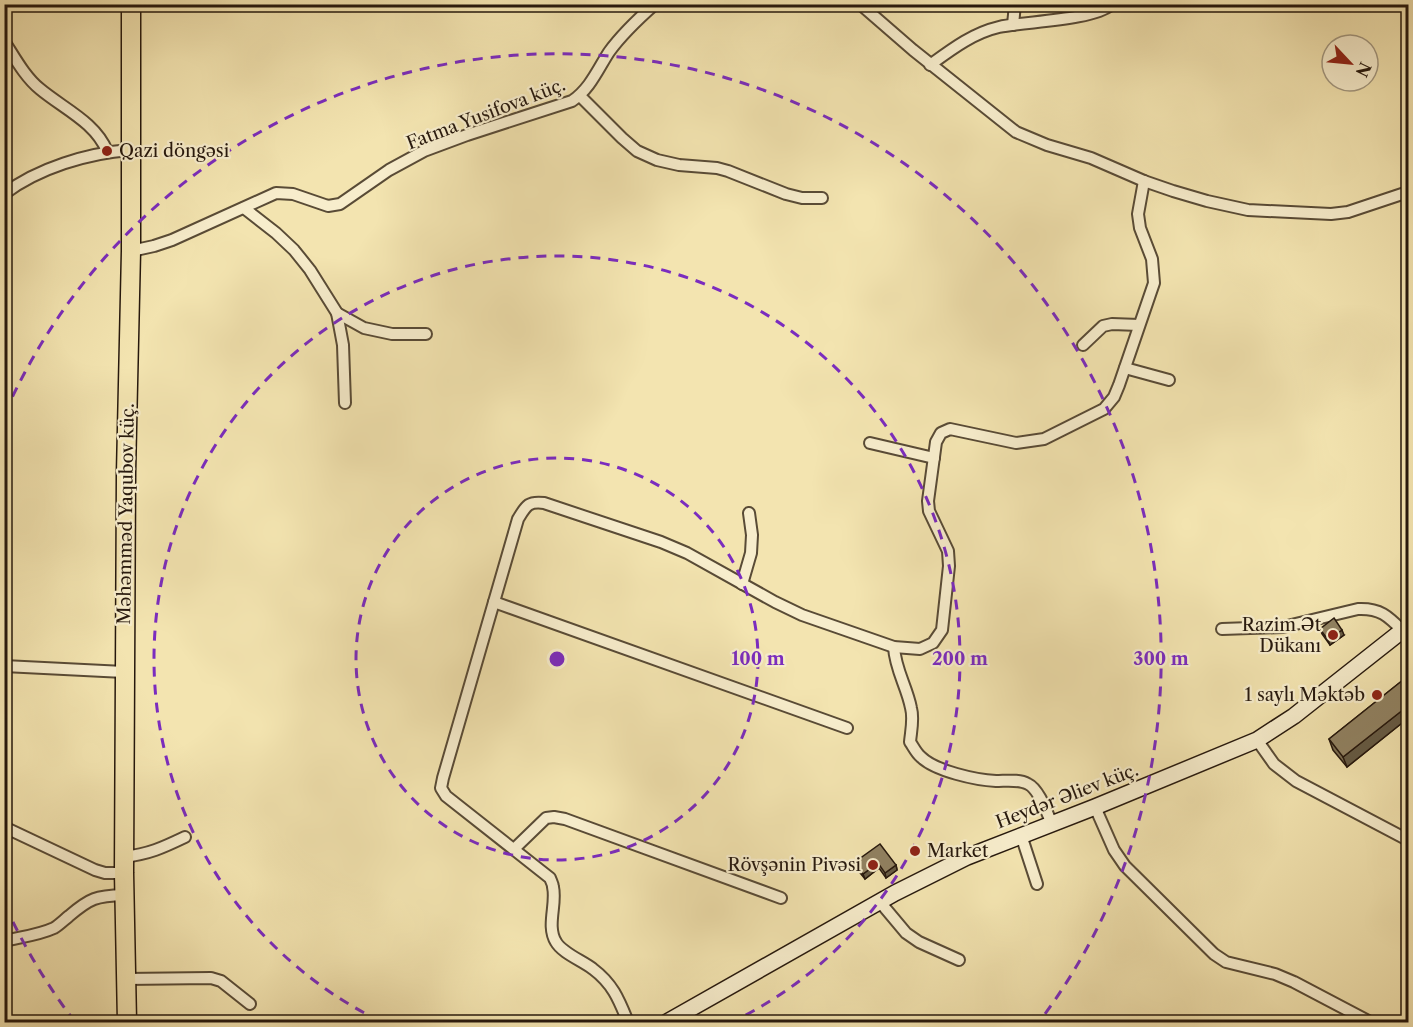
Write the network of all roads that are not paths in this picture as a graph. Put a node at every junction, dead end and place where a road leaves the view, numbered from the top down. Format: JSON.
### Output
{"nodes":[{"id":1,"x":131,"y":4,"type":"edge"},
{"id":2,"x":655,"y":4,"type":"edge"},
{"id":3,"x":860,"y":4,"type":"edge"},
{"id":4,"x":1015,"y":4,"type":"edge"},
{"id":5,"x":1112,"y":4,"type":"edge"},
{"id":6,"x":1013,"y":25,"type":"junction"},
{"id":7,"x":4,"y":41,"type":"edge"},
{"id":8,"x":930,"y":65,"type":"junction"},
{"id":9,"x":580,"y":96,"type":"junction"},
{"id":10,"x":130,"y":150,"type":"junction"},
{"id":11,"x":108,"y":152,"type":"junction"},
{"id":12,"x":1144,"y":181,"type":"junction"},
{"id":13,"x":1408,"y":192,"type":"edge"},
{"id":14,"x":4,"y":194,"type":"edge"},
{"id":15,"x":822,"y":198,"type":"dead end"},
{"id":16,"x":244,"y":208,"type":"junction"},
{"id":17,"x":130,"y":251,"type":"junction"},
{"id":18,"x":337,"y":313,"type":"junction"},
{"id":19,"x":1139,"y":325,"type":"junction"},
{"id":20,"x":426,"y":334,"type":"dead end"},
{"id":21,"x":1083,"y":345,"type":"dead end"},
{"id":22,"x":1125,"y":368,"type":"junction"},
{"id":23,"x":1169,"y":380,"type":"dead end"},
{"id":24,"x":345,"y":403,"type":"dead end"},
{"id":25,"x":870,"y":443,"type":"dead end"},
{"id":26,"x":934,"y":458,"type":"junction"},
{"id":27,"x":749,"y":513,"type":"dead end"},
{"id":28,"x":742,"y":584,"type":"junction"},
{"id":29,"x":494,"y":602,"type":"junction"},
{"id":30,"x":1406,"y":628,"type":"edge"},
{"id":31,"x":1222,"y":629,"type":"dead end"},
{"id":32,"x":894,"y":647,"type":"junction"},
{"id":33,"x":4,"y":666,"type":"edge"},
{"id":34,"x":124,"y":672,"type":"junction"},
{"id":35,"x":847,"y":728,"type":"dead end"},
{"id":36,"x":1257,"y":740,"type":"junction"},
{"id":37,"x":1095,"y":807,"type":"junction"},
{"id":38,"x":1052,"y":824,"type":"junction"},
{"id":39,"x":4,"y":827,"type":"edge"},
{"id":40,"x":1021,"y":836,"type":"junction"},
{"id":41,"x":185,"y":837,"type":"dead end"},
{"id":42,"x":1408,"y":840,"type":"edge"},
{"id":43,"x":514,"y":849,"type":"junction"},
{"id":44,"x":124,"y":865,"type":"junction"},
{"id":45,"x":1037,"y":884,"type":"dead end"},
{"id":46,"x":124,"y":895,"type":"junction"},
{"id":47,"x":781,"y":898,"type":"dead end"},
{"id":48,"x":880,"y":902,"type":"junction"},
{"id":49,"x":4,"y":941,"type":"edge"},
{"id":50,"x":959,"y":960,"type":"dead end"},
{"id":51,"x":125,"y":979,"type":"junction"},
{"id":52,"x":250,"y":1004,"type":"dead end"},
{"id":53,"x":127,"y":1023,"type":"edge"},
{"id":54,"x":628,"y":1023,"type":"edge"},
{"id":55,"x":667,"y":1023,"type":"edge"},
{"id":56,"x":1370,"y":1023,"type":"edge"}],
"edges":[{"from":1,"to":10,"type":"main road","name":"Məhəmməd Yaqubov küç."},
{"from":2,"to":9,"type":"street","name":"Fatma Yusifova küç."},
{"from":3,"to":8,"type":"street"},
{"from":4,"to":6,"type":"street"},
{"from":5,"to":6,"type":"street"},
{"from":6,"to":8,"type":"street"},
{"from":7,"to":11,"type":"street"},
{"from":8,"to":12,"type":"street"},
{"from":9,"to":15,"type":"street"},
{"from":9,"to":16,"type":"street","name":"Fatma Yusifova küç."},
{"from":10,"to":11,"type":"street"},
{"from":10,"to":17,"type":"main road","name":"Məhəmməd Yaqubov küç."},
{"from":11,"to":14,"type":"street"},
{"from":12,"to":13,"type":"street"},
{"from":12,"to":19,"type":"street"},
{"from":16,"to":17,"type":"street","name":"Fatma Yusifova küç."},
{"from":16,"to":18,"type":"street"},
{"from":17,"to":34,"type":"main road","name":"Məhəmməd Yaqubov küç."},
{"from":18,"to":20,"type":"street"},
{"from":18,"to":24,"type":"street"},
{"from":19,"to":21,"type":"street"},
{"from":19,"to":22,"type":"street"},
{"from":22,"to":23,"type":"street"},
{"from":22,"to":26,"type":"street"},
{"from":25,"to":26,"type":"street"},
{"from":26,"to":32,"type":"street"},
{"from":27,"to":28,"type":"street"},
{"from":28,"to":29,"type":"street"},
{"from":28,"to":32,"type":"street"},
{"from":29,"to":35,"type":"street"},
{"from":29,"to":43,"type":"street"},
{"from":30,"to":31,"type":"street"},
{"from":30,"to":36,"type":"main road","name":"Heydər Əliev küç."},
{"from":32,"to":38,"type":"street"},
{"from":33,"to":34,"type":"street"},
{"from":34,"to":44,"type":"main road","name":"Məhəmməd Yaqubov küç."},
{"from":36,"to":37,"type":"main road","name":"Heydər Əliev küç."},
{"from":36,"to":42,"type":"street"},
{"from":37,"to":38,"type":"main road","name":"Heydər Əliev küç."},
{"from":37,"to":56,"type":"street"},
{"from":38,"to":40,"type":"main road","name":"Heydər Əliev küç."},
{"from":39,"to":44,"type":"street"},
{"from":40,"to":45,"type":"street"},
{"from":40,"to":48,"type":"main road","name":"Heydər Əliev küç."},
{"from":41,"to":44,"type":"street"},
{"from":43,"to":47,"type":"street"},
{"from":43,"to":54,"type":"street"},
{"from":44,"to":46,"type":"main road","name":"Məhəmməd Yaqubov küç."},
{"from":46,"to":49,"type":"street"},
{"from":46,"to":51,"type":"main road","name":"Məhəmməd Yaqubov küç."},
{"from":48,"to":50,"type":"street"},
{"from":48,"to":55,"type":"main road","name":"Heydər Əliev küç."},
{"from":51,"to":52,"type":"street"},
{"from":51,"to":53,"type":"main road","name":"Məhəmməd Yaqubov küç."}]}
